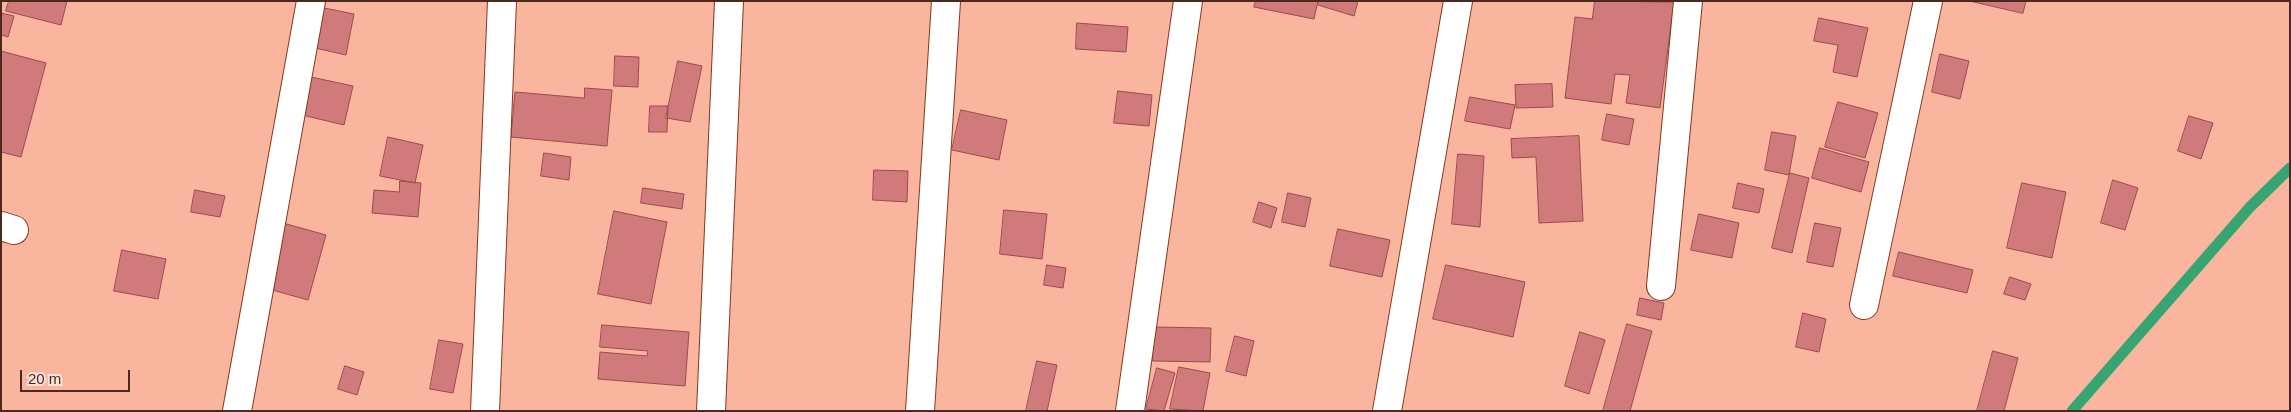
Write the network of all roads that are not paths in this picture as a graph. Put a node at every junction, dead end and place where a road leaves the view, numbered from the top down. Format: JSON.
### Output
{"nodes":[{"id":1,"x":311,"y":1,"type":"edge"},
{"id":2,"x":502,"y":1,"type":"edge"},
{"id":3,"x":729,"y":1,"type":"edge"},
{"id":4,"x":946,"y":1,"type":"edge"},
{"id":5,"x":1188,"y":1,"type":"edge"},
{"id":6,"x":1458,"y":1,"type":"edge"},
{"id":7,"x":1688,"y":1,"type":"edge"},
{"id":8,"x":1928,"y":1,"type":"edge"},
{"id":9,"x":1661,"y":286,"type":"dead end"},
{"id":10,"x":1864,"y":306,"type":"dead end"},
{"id":11,"x":237,"y":411,"type":"edge"},
{"id":12,"x":484,"y":411,"type":"edge"},
{"id":13,"x":711,"y":411,"type":"edge"},
{"id":14,"x":920,"y":411,"type":"edge"},
{"id":15,"x":1130,"y":411,"type":"edge"},
{"id":16,"x":1387,"y":411,"type":"edge"}],
"edges":[{"from":1,"to":11,"type":"street"},
{"from":2,"to":12,"type":"street"},
{"from":3,"to":13,"type":"street"},
{"from":4,"to":14,"type":"street"},
{"from":5,"to":15,"type":"street"},
{"from":6,"to":16,"type":"street"},
{"from":7,"to":9,"type":"street"},
{"from":8,"to":10,"type":"street"}]}
